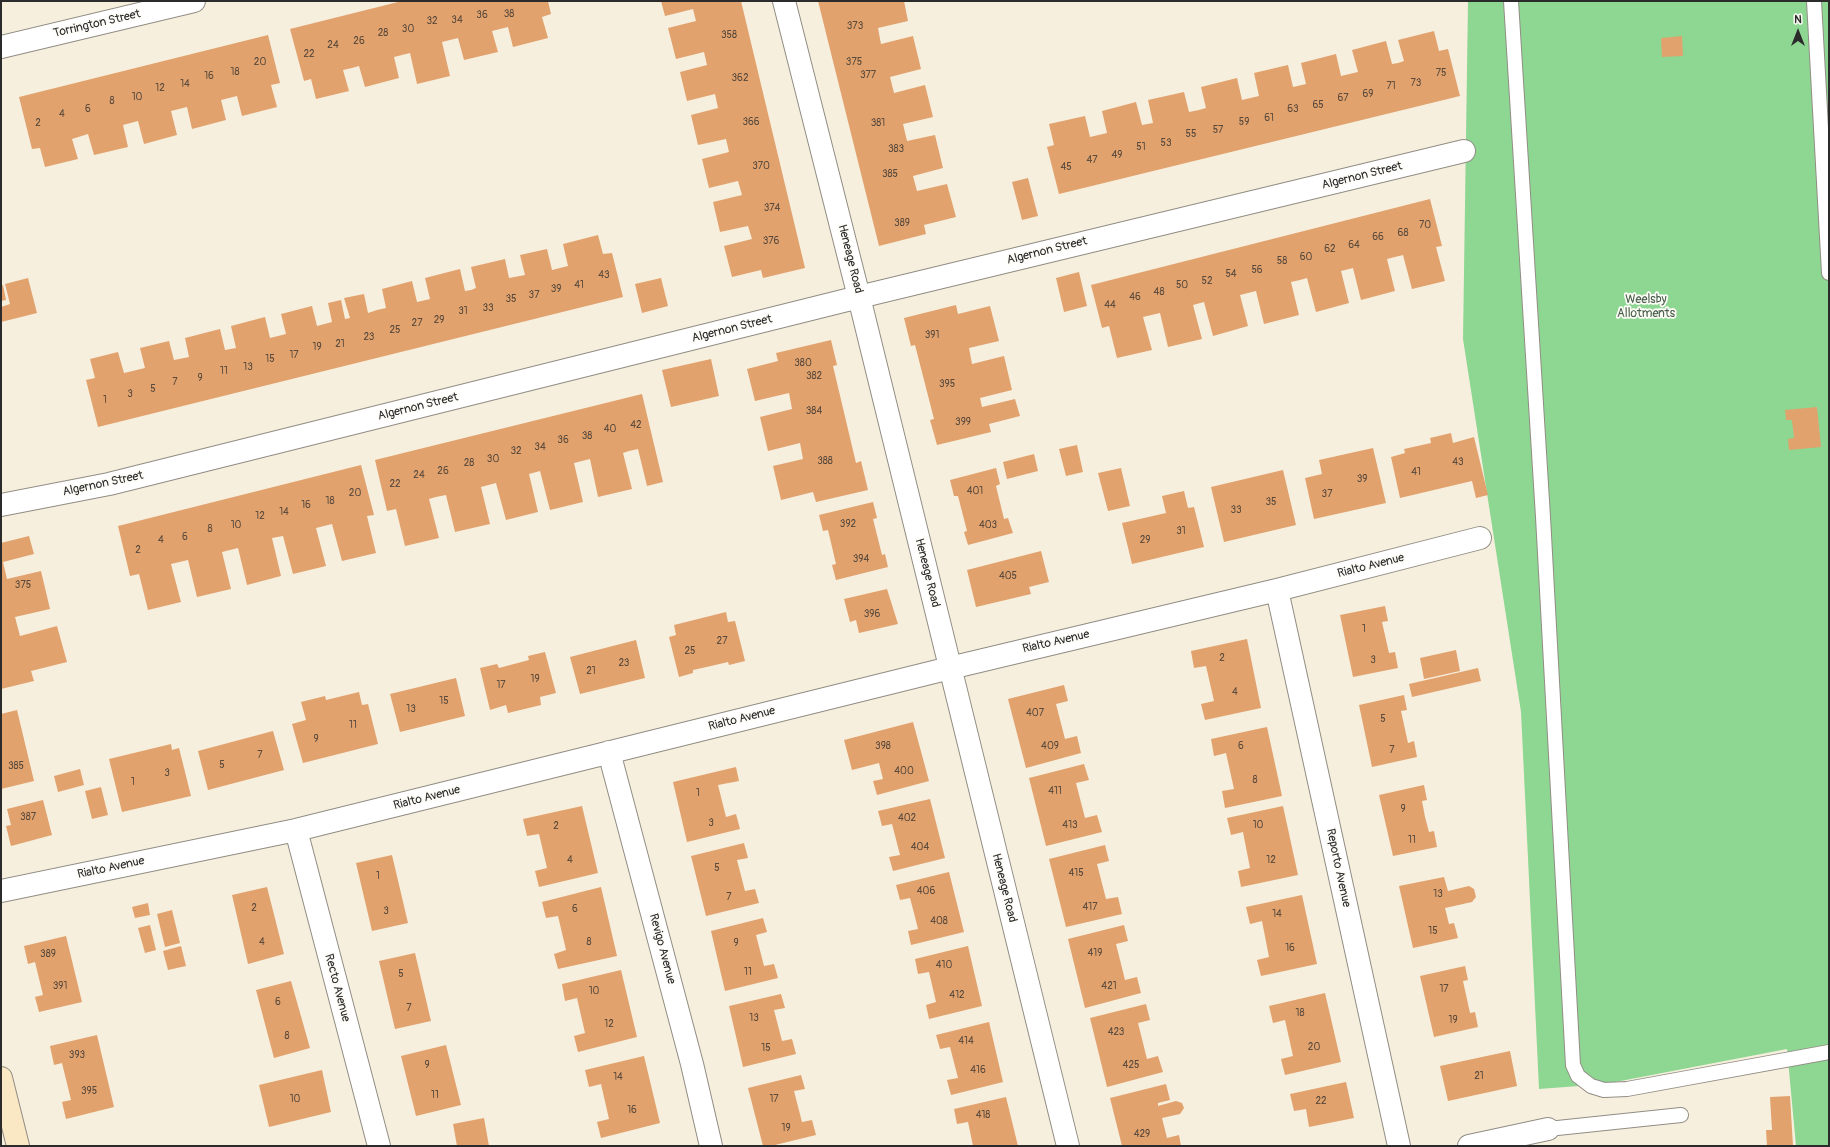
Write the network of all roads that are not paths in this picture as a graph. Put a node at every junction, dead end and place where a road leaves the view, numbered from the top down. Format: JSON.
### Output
{"nodes":[{"id":1,"x":194,"y":1,"type":"edge"},
{"id":2,"x":784,"y":1,"type":"edge"},
{"id":3,"x":1511,"y":1,"type":"edge"},
{"id":4,"x":1814,"y":1,"type":"edge"},
{"id":5,"x":1,"y":47,"type":"edge"},
{"id":6,"x":1464,"y":151,"type":"dead end"},
{"id":7,"x":1829,"y":273,"type":"edge"},
{"id":8,"x":860,"y":297,"type":"junction"},
{"id":9,"x":1,"y":505,"type":"edge"},
{"id":10,"x":1480,"y":538,"type":"dead end"},
{"id":11,"x":1277,"y":590,"type":"junction"},
{"id":12,"x":950,"y":668,"type":"junction"},
{"id":13,"x":609,"y":752,"type":"junction"},
{"id":14,"x":296,"y":830,"type":"junction"},
{"id":15,"x":1,"y":891,"type":"edge"},
{"id":16,"x":1829,"y":1052,"type":"edge"},
{"id":17,"x":1,"y":1078,"type":"edge"},
{"id":18,"x":1681,"y":1115,"type":"dead end"},
{"id":19,"x":7,"y":1128,"type":"edge"},
{"id":20,"x":1548,"y":1129,"type":"joint"},
{"id":21,"x":18,"y":1146,"type":"edge"},
{"id":22,"x":379,"y":1146,"type":"edge"},
{"id":23,"x":711,"y":1146,"type":"edge"},
{"id":24,"x":1068,"y":1146,"type":"edge"},
{"id":25,"x":1399,"y":1146,"type":"edge"},
{"id":26,"x":1470,"y":1146,"type":"edge"}],
"edges":[{"from":1,"to":5,"type":"street","name":"Torrington Street"},
{"from":2,"to":8,"type":"street","name":"Heneage Road"},
{"from":3,"to":16,"type":"lane"},
{"from":4,"to":7,"type":"lane"},
{"from":6,"to":8,"type":"street","name":"Algernon Street"},
{"from":8,"to":9,"type":"street","name":"Algernon Street"},
{"from":8,"to":12,"type":"street","name":"Heneage Road"},
{"from":10,"to":11,"type":"street","name":"Rialto Avenue"},
{"from":11,"to":12,"type":"street","name":"Rialto Avenue"},
{"from":11,"to":25,"type":"street","name":"Reporto Avenue"},
{"from":12,"to":13,"type":"street","name":"Rialto Avenue"},
{"from":12,"to":24,"type":"street","name":"Heneage Road"},
{"from":13,"to":14,"type":"street","name":"Rialto Avenue"},
{"from":13,"to":23,"type":"street","name":"Revigo Avenue"},
{"from":14,"to":15,"type":"street","name":"Rialto Avenue"},
{"from":14,"to":22,"type":"street","name":"Recto Avenue"},
{"from":17,"to":19,"type":"main road"},
{"from":18,"to":20,"type":"lane"},
{"from":19,"to":21,"type":"main road"},
{"from":20,"to":26,"type":"street"}]}
